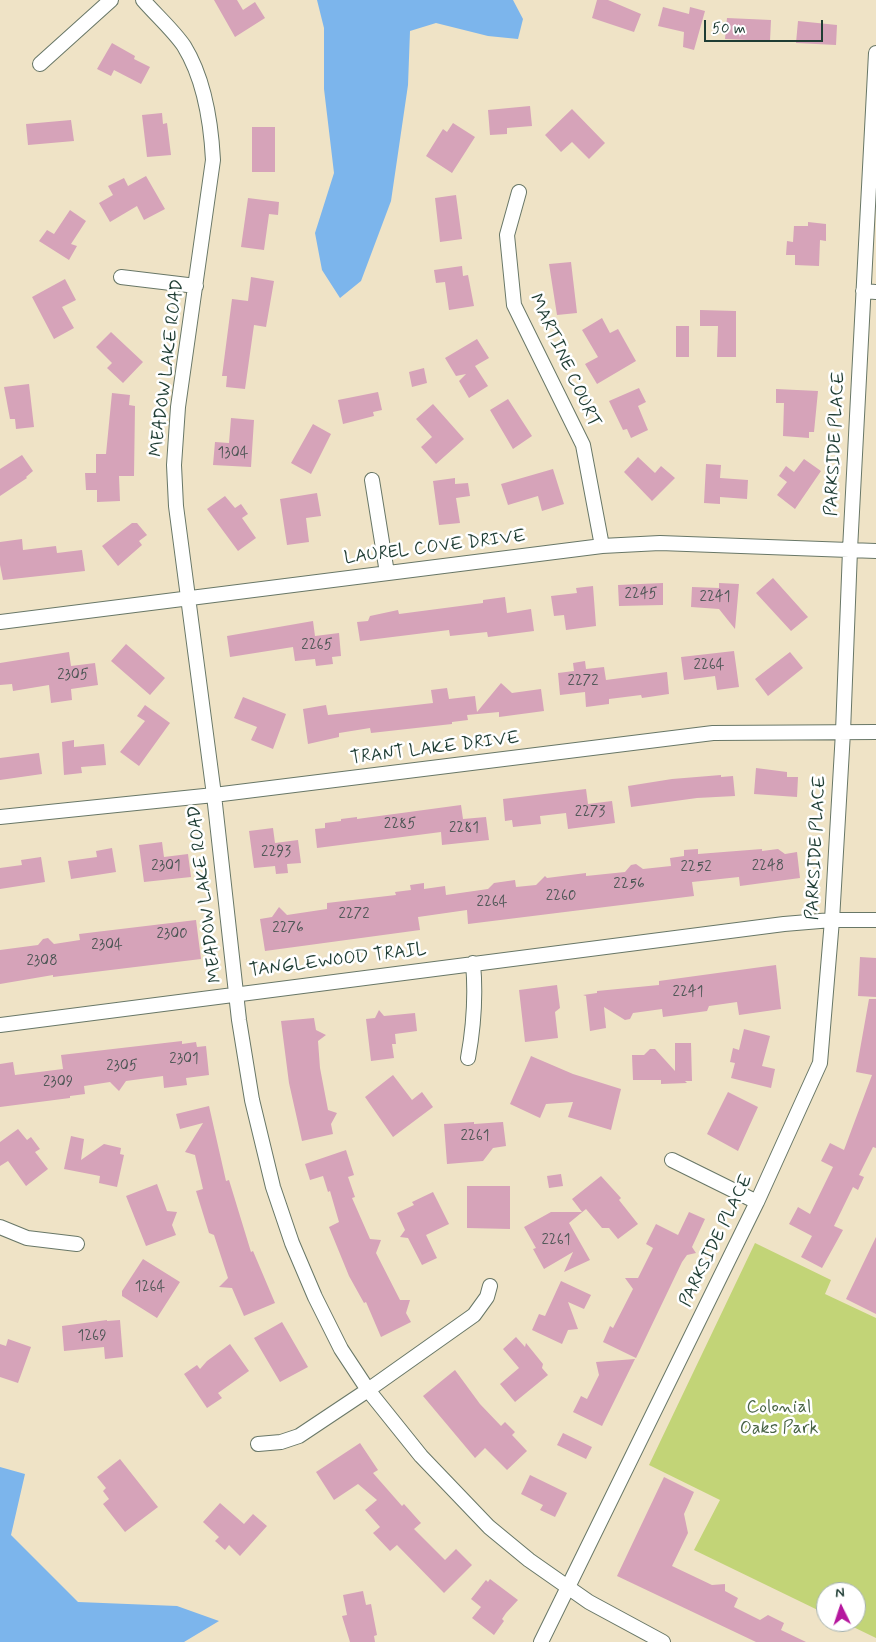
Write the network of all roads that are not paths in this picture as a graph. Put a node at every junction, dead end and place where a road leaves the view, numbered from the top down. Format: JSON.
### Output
{"nodes":[{"id":1,"x":111,"y":0,"type":"edge"},
{"id":2,"x":143,"y":0,"type":"edge"},
{"id":3,"x":876,"y":53,"type":"edge"},
{"id":4,"x":40,"y":64,"type":"dead end"},
{"id":5,"x":519,"y":192,"type":"dead end"},
{"id":6,"x":121,"y":277,"type":"dead end"},
{"id":7,"x":196,"y":286,"type":"junction"},
{"id":8,"x":869,"y":291,"type":"edge"},
{"id":9,"x":372,"y":480,"type":"dead end"},
{"id":10,"x":602,"y":546,"type":"junction"},
{"id":11,"x":850,"y":550,"type":"junction"},
{"id":12,"x":876,"y":551,"type":"edge"},
{"id":13,"x":387,"y":573,"type":"junction"},
{"id":14,"x":188,"y":598,"type":"junction"},
{"id":15,"x":0,"y":622,"type":"edge"},
{"id":16,"x":843,"y":732,"type":"junction"},
{"id":17,"x":876,"y":732,"type":"edge"},
{"id":18,"x":214,"y":795,"type":"junction"},
{"id":19,"x":0,"y":817,"type":"edge"},
{"id":20,"x":832,"y":920,"type":"junction"},
{"id":21,"x":876,"y":920,"type":"edge"},
{"id":22,"x":473,"y":963,"type":"junction"},
{"id":23,"x":236,"y":994,"type":"junction"},
{"id":24,"x":0,"y":1025,"type":"edge"},
{"id":25,"x":468,"y":1058,"type":"dead end"},
{"id":26,"x":672,"y":1160,"type":"dead end"},
{"id":27,"x":757,"y":1202,"type":"junction"},
{"id":28,"x":0,"y":1227,"type":"edge"},
{"id":29,"x":77,"y":1244,"type":"dead end"},
{"id":30,"x":490,"y":1286,"type":"dead end"},
{"id":31,"x":368,"y":1390,"type":"junction"},
{"id":32,"x":258,"y":1444,"type":"dead end"},
{"id":33,"x":567,"y":1588,"type":"junction"},
{"id":34,"x":541,"y":1642,"type":"edge"},
{"id":35,"x":663,"y":1642,"type":"edge"}],
"edges":[{"from":1,"to":4,"type":"street"},
{"from":2,"to":7,"type":"street","name":"MEADOW LAKE ROAD"},
{"from":3,"to":8,"type":"street","name":"PARKSIDE PLACE"},
{"from":5,"to":10,"type":"street","name":"MARTINE COURT"},
{"from":6,"to":7,"type":"street"},
{"from":7,"to":14,"type":"street","name":"MEADOW LAKE ROAD"},
{"from":8,"to":11,"type":"street","name":"PARKSIDE PLACE"},
{"from":9,"to":13,"type":"street"},
{"from":10,"to":11,"type":"street","name":"LAUREL COVE DRIVE"},
{"from":10,"to":13,"type":"street","name":"LAUREL COVE DRIVE"},
{"from":11,"to":12,"type":"street","name":"LAUREL COVE DRIVE"},
{"from":11,"to":16,"type":"street","name":"PARKSIDE PLACE"},
{"from":13,"to":14,"type":"street","name":"LAUREL COVE DRIVE"},
{"from":14,"to":15,"type":"street","name":"LAUREL COVE DRIVE"},
{"from":14,"to":18,"type":"street","name":"MEADOW LAKE ROAD"},
{"from":16,"to":17,"type":"street","name":"TRANT LAKE DRIVE"},
{"from":16,"to":18,"type":"street","name":"TRANT LAKE DRIVE"},
{"from":16,"to":20,"type":"street","name":"PARKSIDE PLACE"},
{"from":18,"to":19,"type":"street","name":"TRANT LAKE DRIVE"},
{"from":18,"to":23,"type":"street","name":"MEADOW LAKE ROAD"},
{"from":20,"to":21,"type":"street","name":"TANGLEWOOD TRAIL"},
{"from":20,"to":22,"type":"street","name":"TANGLEWOOD TRAIL"},
{"from":20,"to":27,"type":"street","name":"PARKSIDE PLACE"},
{"from":22,"to":23,"type":"street","name":"TANGLEWOOD TRAIL"},
{"from":22,"to":25,"type":"street"},
{"from":23,"to":24,"type":"street","name":"TANGLEWOOD TRAIL"},
{"from":23,"to":31,"type":"street","name":"MEADOW LAKE ROAD"},
{"from":26,"to":27,"type":"street"},
{"from":27,"to":33,"type":"street","name":"PARKSIDE PLACE"},
{"from":28,"to":29,"type":"street"},
{"from":30,"to":31,"type":"street"},
{"from":31,"to":32,"type":"street"},
{"from":31,"to":33,"type":"street","name":"MEADOW LAKE ROAD"},
{"from":33,"to":34,"type":"street","name":"PARKSIDE PLACE"},
{"from":33,"to":35,"type":"street","name":"MEADOW LAKE ROAD"}]}
